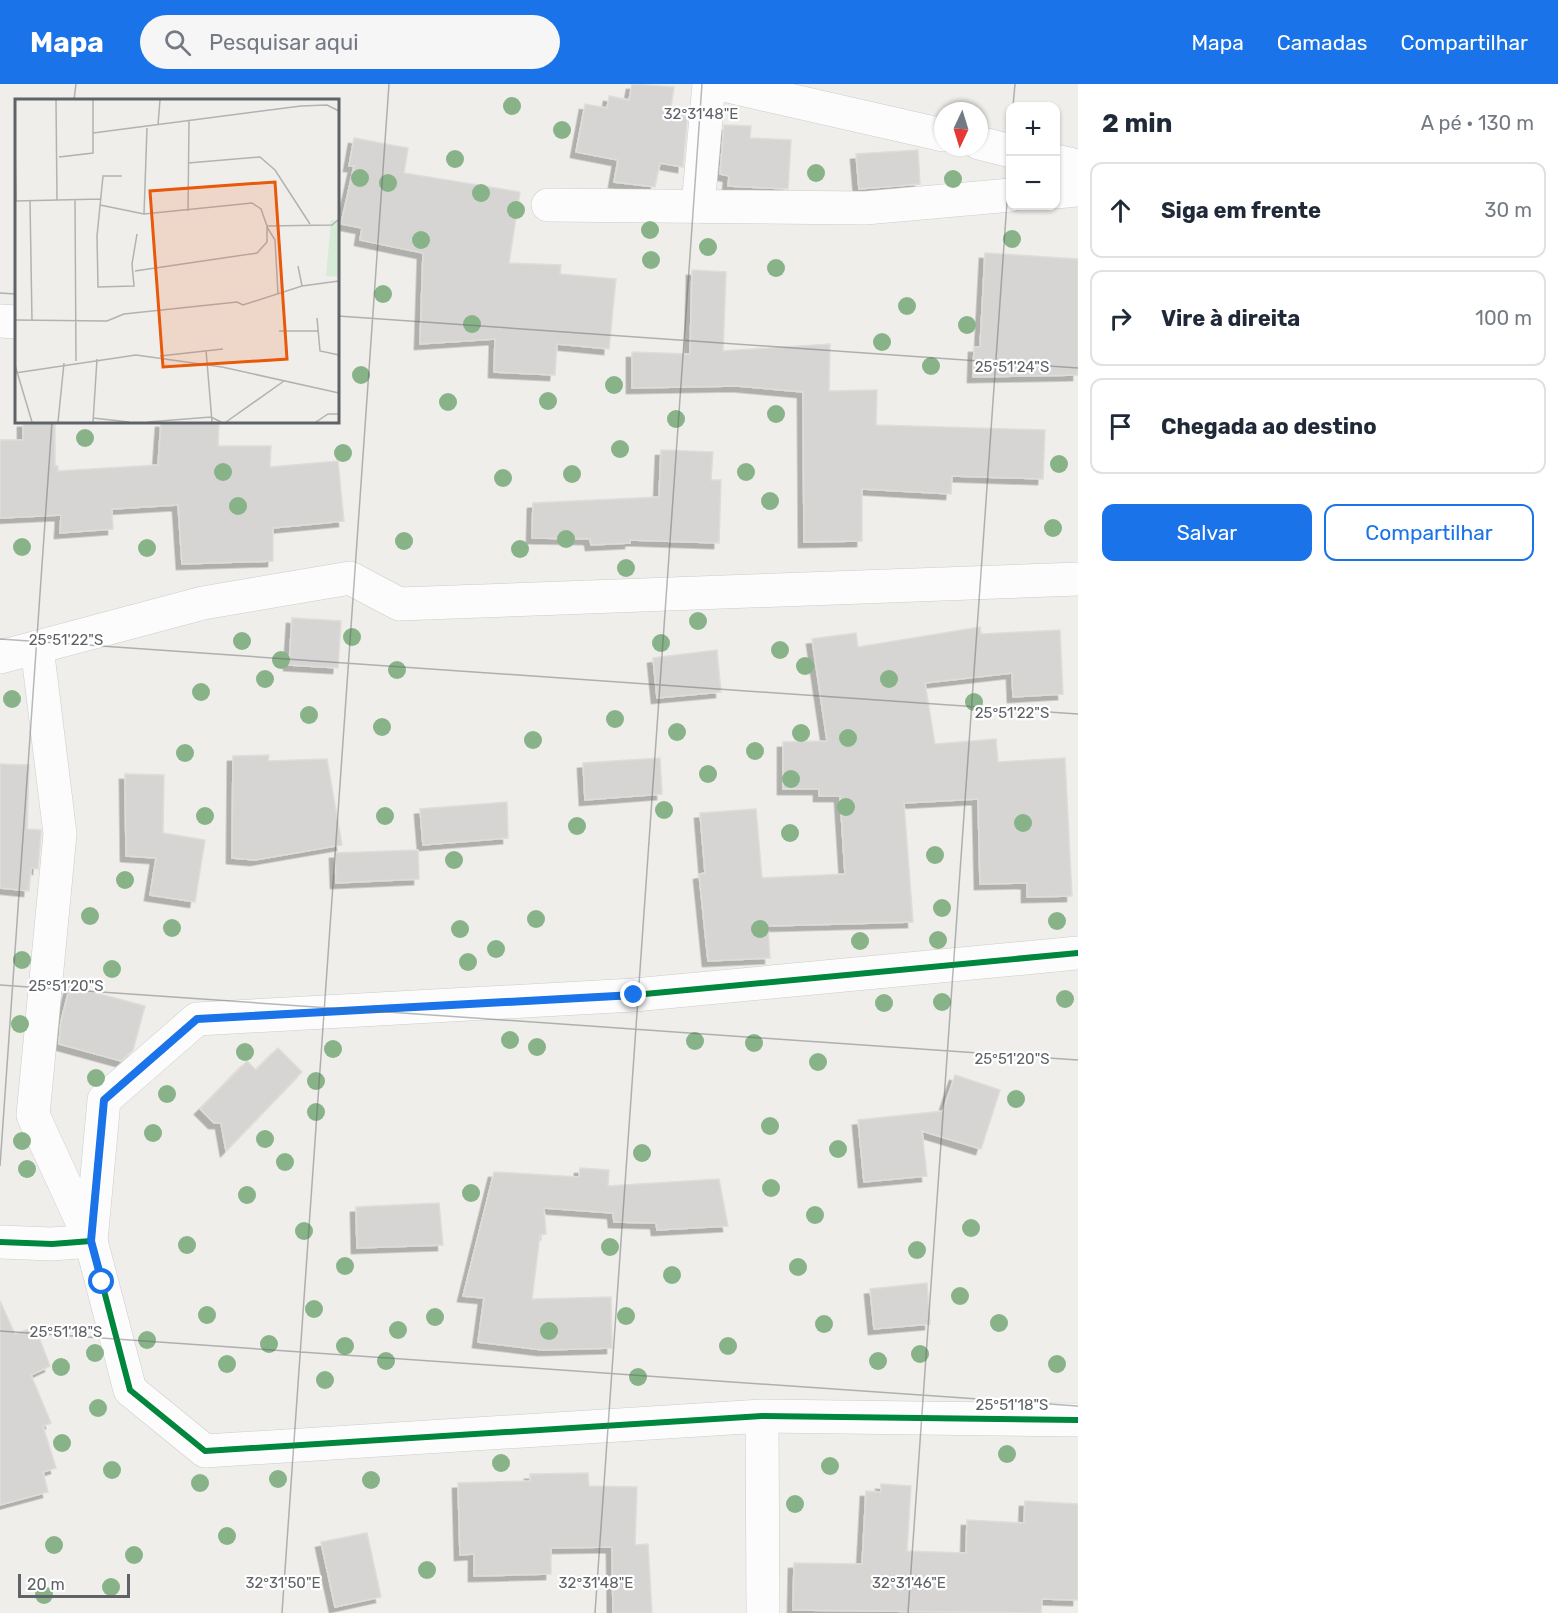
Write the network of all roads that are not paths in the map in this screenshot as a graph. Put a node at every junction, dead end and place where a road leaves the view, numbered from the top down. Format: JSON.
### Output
{"nodes":[{"id":1,"x":709,"y":84,"type":"edge"},
{"id":2,"x":719,"y":84,"type":"edge"},
{"id":3,"x":934,"y":133,"type":"edge"},
{"id":4,"x":988,"y":145,"type":"edge"},
{"id":5,"x":1006,"y":150,"type":"edge"},
{"id":6,"x":1060,"y":162,"type":"edge"},
{"id":7,"x":1078,"y":166,"type":"edge"},
{"id":8,"x":1078,"y":190,"type":"edge"},
{"id":9,"x":1060,"y":192,"type":"edge"},
{"id":10,"x":1006,"y":195,"type":"edge"},
{"id":11,"x":548,"y":205,"type":"dead end"},
{"id":12,"x":698,"y":207,"type":"junction"},
{"id":13,"x":0,"y":321,"type":"edge"},
{"id":14,"x":15,"y":322,"type":"edge"},
{"id":15,"x":1078,"y":579,"type":"edge"},
{"id":16,"x":37,"y":647,"type":"junction"},
{"id":17,"x":0,"y":657,"type":"edge"},
{"id":18,"x":1078,"y":952,"type":"edge"},
{"id":19,"x":91,"y":1241,"type":"junction"},
{"id":20,"x":0,"y":1242,"type":"edge"},
{"id":21,"x":762,"y":1416,"type":"junction"},
{"id":22,"x":1078,"y":1420,"type":"edge"},
{"id":23,"x":763,"y":1613,"type":"edge"}],
"edges":[{"from":1,"to":12,"type":"street"},
{"from":2,"to":3,"type":"street"},
{"from":4,"to":5,"type":"street"},
{"from":6,"to":7,"type":"street"},
{"from":8,"to":9,"type":"street"},
{"from":10,"to":12,"type":"street"},
{"from":11,"to":12,"type":"street"},
{"from":13,"to":14,"type":"street"},
{"from":15,"to":16,"type":"street"},
{"from":16,"to":17,"type":"street"},
{"from":16,"to":19,"type":"street"},
{"from":18,"to":19,"type":"street"},
{"from":19,"to":20,"type":"street"},
{"from":19,"to":21,"type":"street"},
{"from":21,"to":22,"type":"street"},
{"from":21,"to":23,"type":"street"}]}
